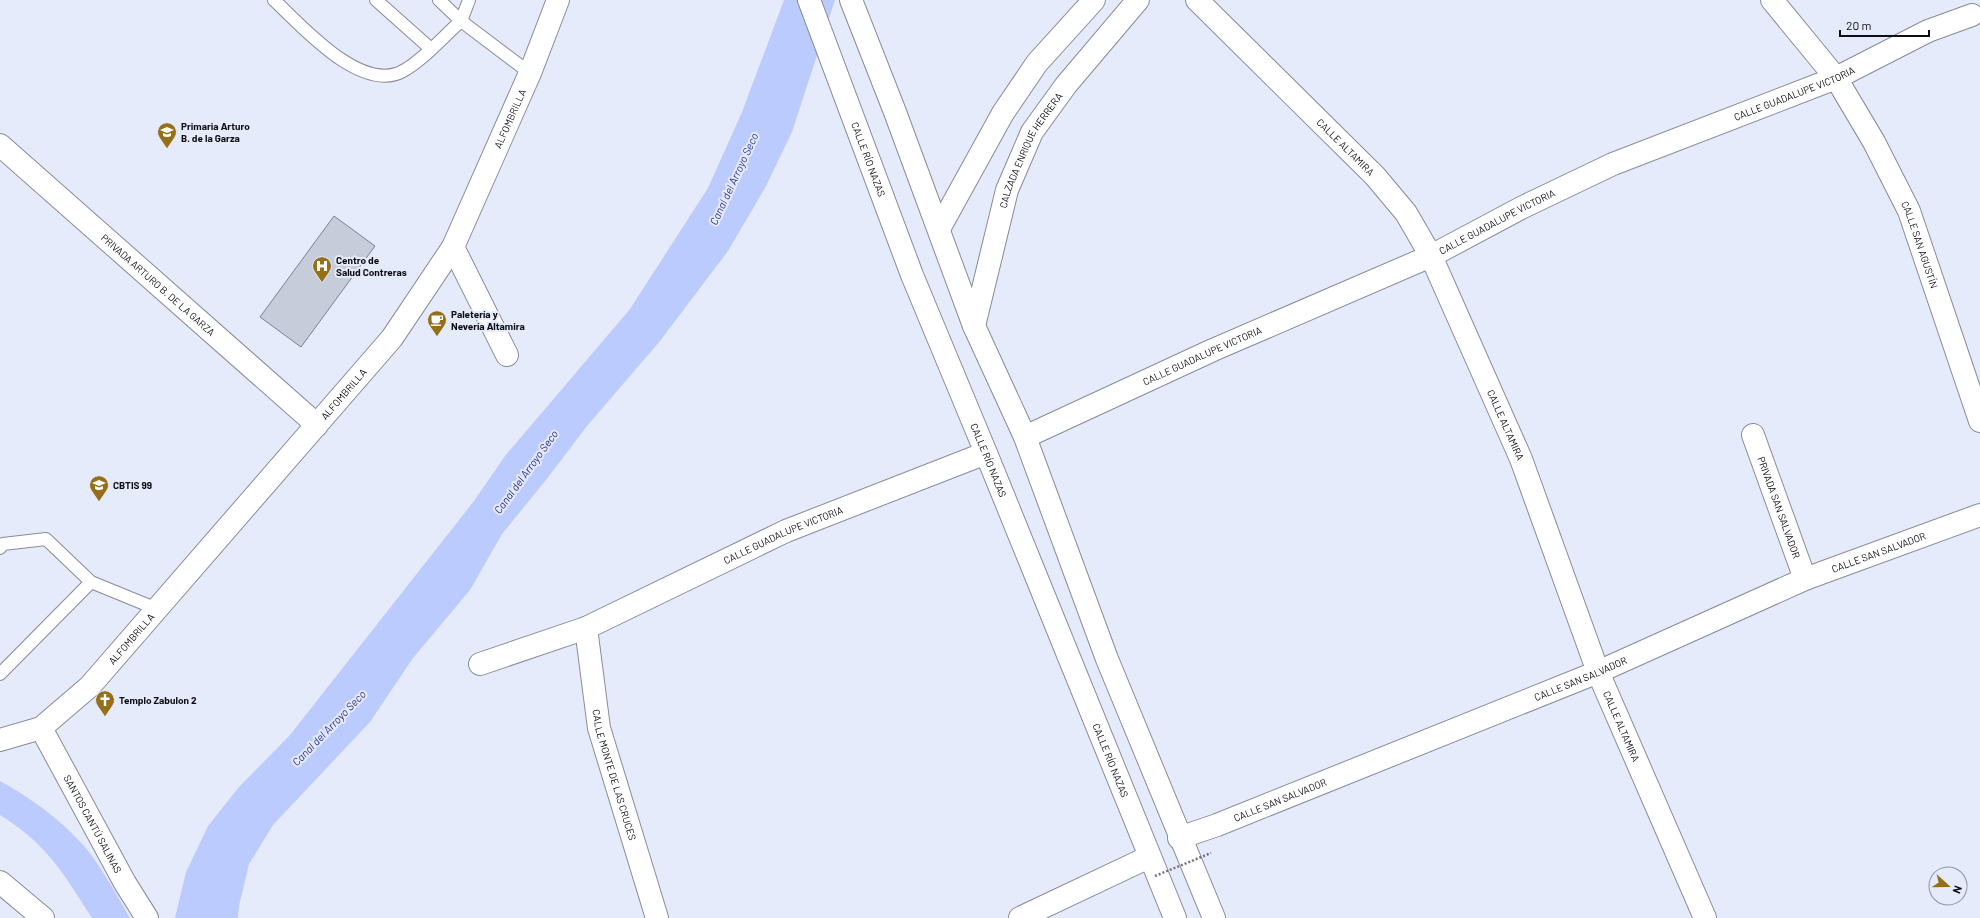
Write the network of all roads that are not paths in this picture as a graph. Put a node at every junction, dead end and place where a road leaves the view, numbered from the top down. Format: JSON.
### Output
{"nodes":[{"id":1,"x":274,"y":0,"type":"edge"},
{"id":2,"x":376,"y":0,"type":"edge"},
{"id":3,"x":439,"y":0,"type":"edge"},
{"id":4,"x":469,"y":0,"type":"edge"},
{"id":5,"x":558,"y":0,"type":"edge"},
{"id":6,"x":809,"y":0,"type":"edge"},
{"id":7,"x":851,"y":0,"type":"edge"},
{"id":8,"x":1094,"y":0,"type":"edge"},
{"id":9,"x":1138,"y":0,"type":"edge"},
{"id":10,"x":1197,"y":0,"type":"edge"},
{"id":11,"x":1772,"y":0,"type":"edge"},
{"id":12,"x":1972,"y":14,"type":"dead end"},
{"id":13,"x":461,"y":21,"type":"junction"},
{"id":14,"x":431,"y":49,"type":"junction"},
{"id":15,"x":530,"y":73,"type":"junction"},
{"id":16,"x":1836,"y":78,"type":"junction"},
{"id":17,"x":0,"y":145,"type":"edge"},
{"id":18,"x":939,"y":229,"type":"junction"},
{"id":19,"x":453,"y":247,"type":"junction"},
{"id":20,"x":1431,"y":256,"type":"junction"},
{"id":21,"x":974,"y":326,"type":"junction"},
{"id":22,"x":507,"y":356,"type":"dead end"},
{"id":23,"x":1980,"y":421,"type":"edge"},
{"id":24,"x":317,"y":425,"type":"junction"},
{"id":25,"x":1754,"y":435,"type":"dead end"},
{"id":26,"x":1025,"y":437,"type":"junction"},
{"id":27,"x":986,"y":452,"type":"junction"},
{"id":28,"x":1980,"y":514,"type":"edge"},
{"id":29,"x":0,"y":548,"type":"edge"},
{"id":30,"x":1805,"y":579,"type":"junction"},
{"id":31,"x":91,"y":582,"type":"junction"},
{"id":32,"x":157,"y":609,"type":"junction"},
{"id":33,"x":586,"y":628,"type":"junction"},
{"id":34,"x":480,"y":664,"type":"dead end"},
{"id":35,"x":1598,"y":672,"type":"junction"},
{"id":36,"x":0,"y":674,"type":"edge"},
{"id":37,"x":41,"y":728,"type":"junction"},
{"id":38,"x":0,"y":740,"type":"edge"},
{"id":39,"x":1179,"y":838,"type":"junction"},
{"id":40,"x":1152,"y":866,"type":"junction"},
{"id":41,"x":0,"y":882,"type":"edge"},
{"id":42,"x":43,"y":918,"type":"edge"},
{"id":43,"x":147,"y":918,"type":"edge"},
{"id":44,"x":657,"y":918,"type":"edge"},
{"id":45,"x":1020,"y":918,"type":"edge"},
{"id":46,"x":1175,"y":918,"type":"edge"},
{"id":47,"x":1214,"y":918,"type":"edge"},
{"id":48,"x":1705,"y":918,"type":"edge"}],
"edges":[{"from":1,"to":14,"type":"lane"},
{"from":2,"to":14,"type":"lane"},
{"from":3,"to":13,"type":"lane"},
{"from":4,"to":13,"type":"lane"},
{"from":5,"to":15,"type":"street","name":"ALFOMBRILLA"},
{"from":6,"to":27,"type":"street","name":"CALLE RÍO NAZAS"},
{"from":7,"to":18,"type":"street"},
{"from":8,"to":18,"type":"street"},
{"from":9,"to":21,"type":"street","name":"CALZADA ENRIQUE HERRERA"},
{"from":10,"to":20,"type":"street","name":"CALLE ALTAMIRA"},
{"from":11,"to":16,"type":"street","name":"CALLE SAN AGUSTÍN"},
{"from":12,"to":16,"type":"street","name":"CALLE GUADALUPE VICTORIA"},
{"from":13,"to":14,"type":"lane"},
{"from":13,"to":15,"type":"lane"},
{"from":15,"to":19,"type":"street","name":"ALFOMBRILLA"},
{"from":16,"to":20,"type":"street","name":"CALLE GUADALUPE VICTORIA"},
{"from":16,"to":23,"type":"street","name":"CALLE SAN AGUSTÍN"},
{"from":17,"to":24,"type":"street","name":"PRIVADA ARTURO B. DE LA GARZA"},
{"from":18,"to":21,"type":"street"},
{"from":19,"to":22,"type":"street"},
{"from":19,"to":24,"type":"street","name":"ALFOMBRILLA"},
{"from":20,"to":26,"type":"street","name":"CALLE GUADALUPE VICTORIA"},
{"from":20,"to":35,"type":"street","name":"CALLE ALTAMIRA"},
{"from":21,"to":26,"type":"street"},
{"from":24,"to":32,"type":"street","name":"ALFOMBRILLA"},
{"from":25,"to":30,"type":"street","name":"PRIVADA SAN SALVADOR"},
{"from":26,"to":39,"type":"street"},
{"from":27,"to":33,"type":"street","name":"CALLE GUADALUPE VICTORIA"},
{"from":27,"to":40,"type":"street","name":"CALLE RÍO NAZAS"},
{"from":28,"to":30,"type":"street","name":"CALLE SAN SALVADOR"},
{"from":29,"to":31,"type":"lane"},
{"from":30,"to":35,"type":"street","name":"CALLE SAN SALVADOR"},
{"from":31,"to":32,"type":"lane"},
{"from":31,"to":36,"type":"lane"},
{"from":32,"to":37,"type":"street","name":"ALFOMBRILLA"},
{"from":33,"to":34,"type":"street","name":"CALLE GUADALUPE VICTORIA"},
{"from":33,"to":44,"type":"street","name":"CALLE MONTE DE LAS CRUCES"},
{"from":35,"to":39,"type":"street","name":"CALLE SAN SALVADOR"},
{"from":35,"to":48,"type":"street","name":"CALLE ALTAMIRA"},
{"from":37,"to":38,"type":"street"},
{"from":37,"to":43,"type":"street","name":"SANTOS CANTÚ SALINAS"},
{"from":39,"to":47,"type":"street"},
{"from":40,"to":45,"type":"street"},
{"from":40,"to":46,"type":"street","name":"CALLE RÍO NAZAS"},
{"from":41,"to":42,"type":"street"}]}
